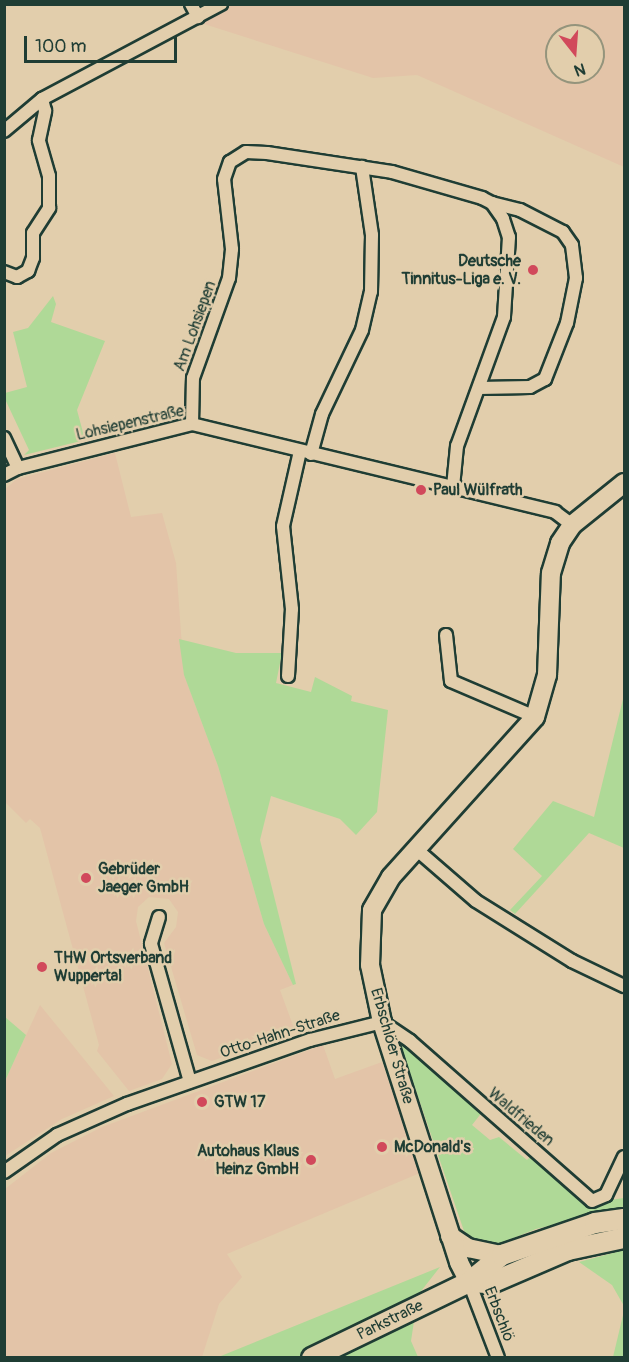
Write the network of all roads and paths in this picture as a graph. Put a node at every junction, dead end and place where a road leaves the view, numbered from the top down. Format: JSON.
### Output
{"nodes":[{"id":1,"x":191,"y":4,"type":"edge"},
{"id":2,"x":221,"y":4,"type":"edge"},
{"id":3,"x":198,"y":17,"type":"junction"},
{"id":4,"x":42,"y":99,"type":"junction"},
{"id":5,"x":4,"y":131,"type":"edge"},
{"id":6,"x":362,"y":167,"type":"junction"},
{"id":7,"x":492,"y":203,"type":"junction"},
{"id":8,"x":4,"y":273,"type":"edge"},
{"id":9,"x":479,"y":388,"type":"junction"},
{"id":10,"x":192,"y":424,"type":"junction"},
{"id":11,"x":4,"y":438,"type":"edge"},
{"id":12,"x":305,"y":452,"type":"junction"},
{"id":13,"x":18,"y":468,"type":"junction"},
{"id":14,"x":4,"y":475,"type":"edge"},
{"id":15,"x":624,"y":483,"type":"edge"},
{"id":16,"x":453,"y":487,"type":"junction"},
{"id":17,"x":572,"y":525,"type":"junction"},
{"id":18,"x":446,"y":635,"type":"dead end"},
{"id":19,"x":288,"y":676,"type":"dead end"},
{"id":20,"x":535,"y":717,"type":"junction"},
{"id":21,"x":416,"y":849,"type":"junction"},
{"id":22,"x":159,"y":917,"type":"dead end"},
{"id":23,"x":624,"y":986,"type":"edge"},
{"id":24,"x":382,"y":1022,"type":"junction"},
{"id":25,"x":190,"y":1082,"type":"junction"},
{"id":26,"x":624,"y":1157,"type":"edge"},
{"id":27,"x":4,"y":1172,"type":"edge"},
{"id":28,"x":624,"y":1219,"type":"edge"},
{"id":29,"x":450,"y":1236,"type":"junction"},
{"id":30,"x":624,"y":1238,"type":"edge"},
{"id":31,"x":502,"y":1256,"type":"junction"},
{"id":32,"x":469,"y":1282,"type":"junction"},
{"id":33,"x":312,"y":1358,"type":"edge"},
{"id":34,"x":498,"y":1358,"type":"edge"}],
"edges":[{"from":1,"to":3,"type":"street"},
{"from":2,"to":3,"type":"street"},
{"from":3,"to":4,"type":"street"},
{"from":4,"to":5,"type":"street"},
{"from":4,"to":8,"type":"street"},
{"from":6,"to":7,"type":"street","name":"Am Lohsiepen"},
{"from":6,"to":10,"type":"street","name":"Am Lohsiepen"},
{"from":6,"to":12,"type":"street"},
{"from":7,"to":9,"type":"street"},
{"from":7,"to":9,"type":"street","name":"Am Lohsiepen"},
{"from":9,"to":16,"type":"street"},
{"from":10,"to":12,"type":"street","name":"Lohsiepenstraße"},
{"from":10,"to":13,"type":"street","name":"Lohsiepenstraße"},
{"from":11,"to":13,"type":"street"},
{"from":12,"to":16,"type":"street","name":"Lohsiepenstraße"},
{"from":12,"to":19,"type":"street"},
{"from":13,"to":14,"type":"street","name":"Lohsiepenstraße"},
{"from":15,"to":17,"type":"street","name":"Erbschlöer Straße"},
{"from":16,"to":17,"type":"street","name":"Lohsiepenstraße"},
{"from":17,"to":20,"type":"street","name":"Erbschlöer Straße"},
{"from":18,"to":20,"type":"street"},
{"from":20,"to":21,"type":"street","name":"Erbschlöer Straße"},
{"from":21,"to":23,"type":"street"},
{"from":21,"to":24,"type":"street","name":"Erbschlöer Straße"},
{"from":22,"to":25,"type":"street"},
{"from":24,"to":25,"type":"street","name":"Otto-Hahn-Straße"},
{"from":24,"to":26,"type":"street","name":"Waldfrieden"},
{"from":24,"to":29,"type":"street","name":"Erbschlöer Straße"},
{"from":25,"to":27,"type":"street","name":"Otto-Hahn-Straße"},
{"from":28,"to":31,"type":"main road","name":"Parkstraße"},
{"from":29,"to":31,"type":"street"},
{"from":29,"to":32,"type":"street","name":"Erbschlöer Straße"},
{"from":30,"to":32,"type":"main road","name":"Parkstraße"},
{"from":31,"to":32,"type":"main road","name":"Parkstraße"},
{"from":32,"to":33,"type":"main road","name":"Parkstraße"},
{"from":32,"to":34,"type":"street","name":"Erbschlö"}]}
